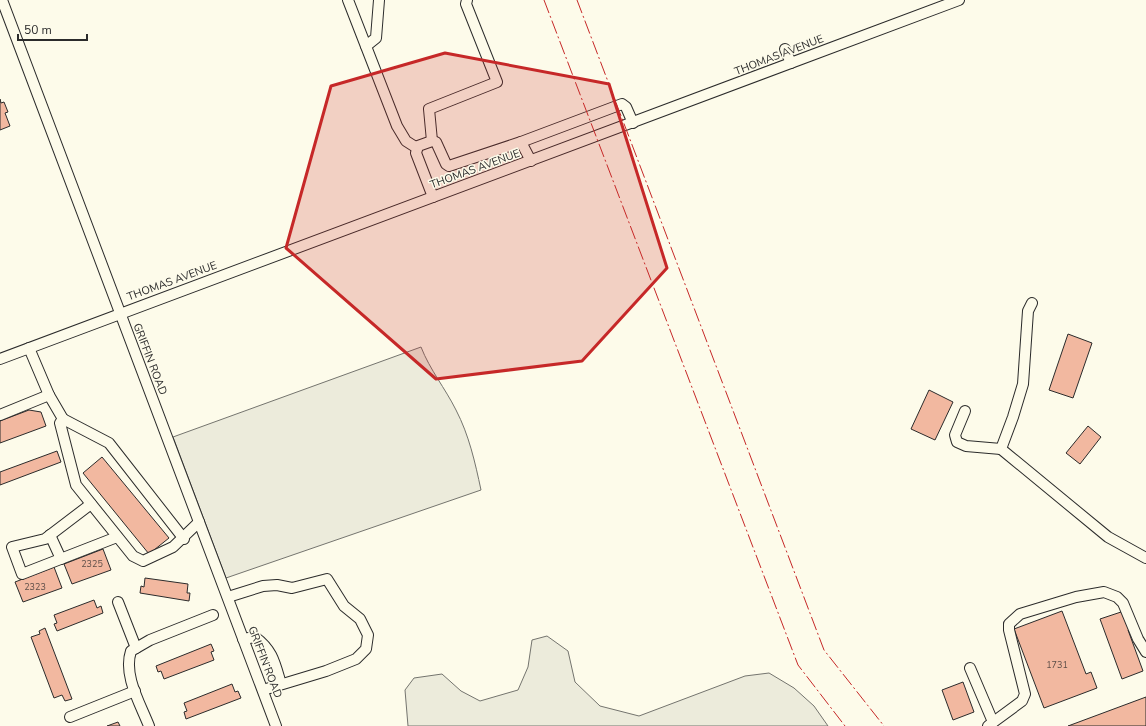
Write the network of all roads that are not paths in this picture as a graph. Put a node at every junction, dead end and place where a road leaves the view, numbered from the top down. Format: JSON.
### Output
{"nodes":[{"id":1,"x":2,"y":0,"type":"edge"},
{"id":2,"x":348,"y":0,"type":"edge"},
{"id":3,"x":379,"y":0,"type":"edge"},
{"id":4,"x":467,"y":0,"type":"edge"},
{"id":5,"x":959,"y":0,"type":"edge"},
{"id":6,"x":366,"y":46,"type":"junction"},
{"id":7,"x":785,"y":49,"type":"dead end"},
{"id":8,"x":791,"y":63,"type":"junction"},
{"id":9,"x":633,"y":123,"type":"junction"},
{"id":10,"x":432,"y":141,"type":"junction"},
{"id":11,"x":521,"y":142,"type":"junction"},
{"id":12,"x":417,"y":148,"type":"junction"},
{"id":13,"x":531,"y":161,"type":"junction"},
{"id":14,"x":433,"y":197,"type":"junction"},
{"id":15,"x":1032,"y":303,"type":"dead end"},
{"id":16,"x":120,"y":313,"type":"junction"},
{"id":17,"x":29,"y":348,"type":"junction"},
{"id":18,"x":0,"y":358,"type":"edge"},
{"id":19,"x":49,"y":395,"type":"junction"},
{"id":20,"x":964,"y":411,"type":"dead end"},
{"id":21,"x":0,"y":415,"type":"edge"},
{"id":22,"x":63,"y":419,"type":"junction"},
{"id":23,"x":1001,"y":449,"type":"junction"},
{"id":24,"x":91,"y":504,"type":"junction"},
{"id":25,"x":200,"y":522,"type":"junction"},
{"id":26,"x":50,"y":535,"type":"junction"},
{"id":27,"x":117,"y":537,"type":"junction"},
{"id":28,"x":184,"y":539,"type":"junction"},
{"id":29,"x":1146,"y":558,"type":"edge"},
{"id":30,"x":62,"y":559,"type":"junction"},
{"id":31,"x":228,"y":597,"type":"junction"},
{"id":32,"x":118,"y":602,"type":"dead end"},
{"id":33,"x":213,"y":615,"type":"dead end"},
{"id":34,"x":243,"y":638,"type":"junction"},
{"id":35,"x":136,"y":648,"type":"junction"},
{"id":36,"x":1146,"y":652,"type":"edge"},
{"id":37,"x":970,"y":668,"type":"dead end"},
{"id":38,"x":281,"y":684,"type":"junction"},
{"id":39,"x":263,"y":690,"type":"junction"},
{"id":40,"x":135,"y":691,"type":"junction"},
{"id":41,"x":70,"y":717,"type":"dead end"},
{"id":42,"x":991,"y":724,"type":"edge"},
{"id":43,"x":149,"y":726,"type":"edge"},
{"id":44,"x":276,"y":726,"type":"edge"}],
"edges":[{"from":1,"to":16,"type":"street","name":"GRIFFIN ROAD"},
{"from":2,"to":6,"type":"street"},
{"from":3,"to":6,"type":"street"},
{"from":4,"to":10,"type":"street"},
{"from":5,"to":8,"type":"street","name":"THOMAS AVENUE"},
{"from":6,"to":12,"type":"street"},
{"from":7,"to":8,"type":"street"},
{"from":8,"to":9,"type":"street","name":"THOMAS AVENUE"},
{"from":9,"to":11,"type":"street"},
{"from":9,"to":13,"type":"street","name":"THOMAS AVENUE"},
{"from":10,"to":11,"type":"street"},
{"from":10,"to":12,"type":"street"},
{"from":11,"to":13,"type":"street"},
{"from":12,"to":14,"type":"street"},
{"from":13,"to":14,"type":"street","name":"THOMAS AVENUE"},
{"from":14,"to":16,"type":"street","name":"THOMAS AVENUE"},
{"from":15,"to":23,"type":"street"},
{"from":16,"to":17,"type":"street","name":"THOMAS AVENUE"},
{"from":16,"to":25,"type":"street","name":"GRIFFIN ROAD"},
{"from":17,"to":18,"type":"street","name":"THOMAS AVENUE"},
{"from":17,"to":19,"type":"street"},
{"from":19,"to":21,"type":"street"},
{"from":19,"to":22,"type":"street"},
{"from":20,"to":23,"type":"street"},
{"from":22,"to":24,"type":"street"},
{"from":22,"to":28,"type":"street"},
{"from":23,"to":29,"type":"street"},
{"from":24,"to":26,"type":"street"},
{"from":24,"to":27,"type":"street"},
{"from":25,"to":28,"type":"street"},
{"from":25,"to":31,"type":"street","name":"GRIFFIN ROAD"},
{"from":26,"to":30,"type":"street"},
{"from":26,"to":30,"type":"street"},
{"from":27,"to":28,"type":"street"},
{"from":27,"to":30,"type":"street"},
{"from":31,"to":34,"type":"street","name":"GRIFFIN ROAD"},
{"from":31,"to":38,"type":"street"},
{"from":32,"to":35,"type":"street"},
{"from":33,"to":35,"type":"street"},
{"from":34,"to":38,"type":"street"},
{"from":34,"to":39,"type":"street","name":"GRIFFIN ROAD"},
{"from":35,"to":40,"type":"street"},
{"from":36,"to":42,"type":"street"},
{"from":37,"to":42,"type":"street"},
{"from":38,"to":39,"type":"street"},
{"from":39,"to":44,"type":"street","name":"GRIFFIN ROAD"},
{"from":40,"to":41,"type":"street"},
{"from":40,"to":43,"type":"street"}]}
